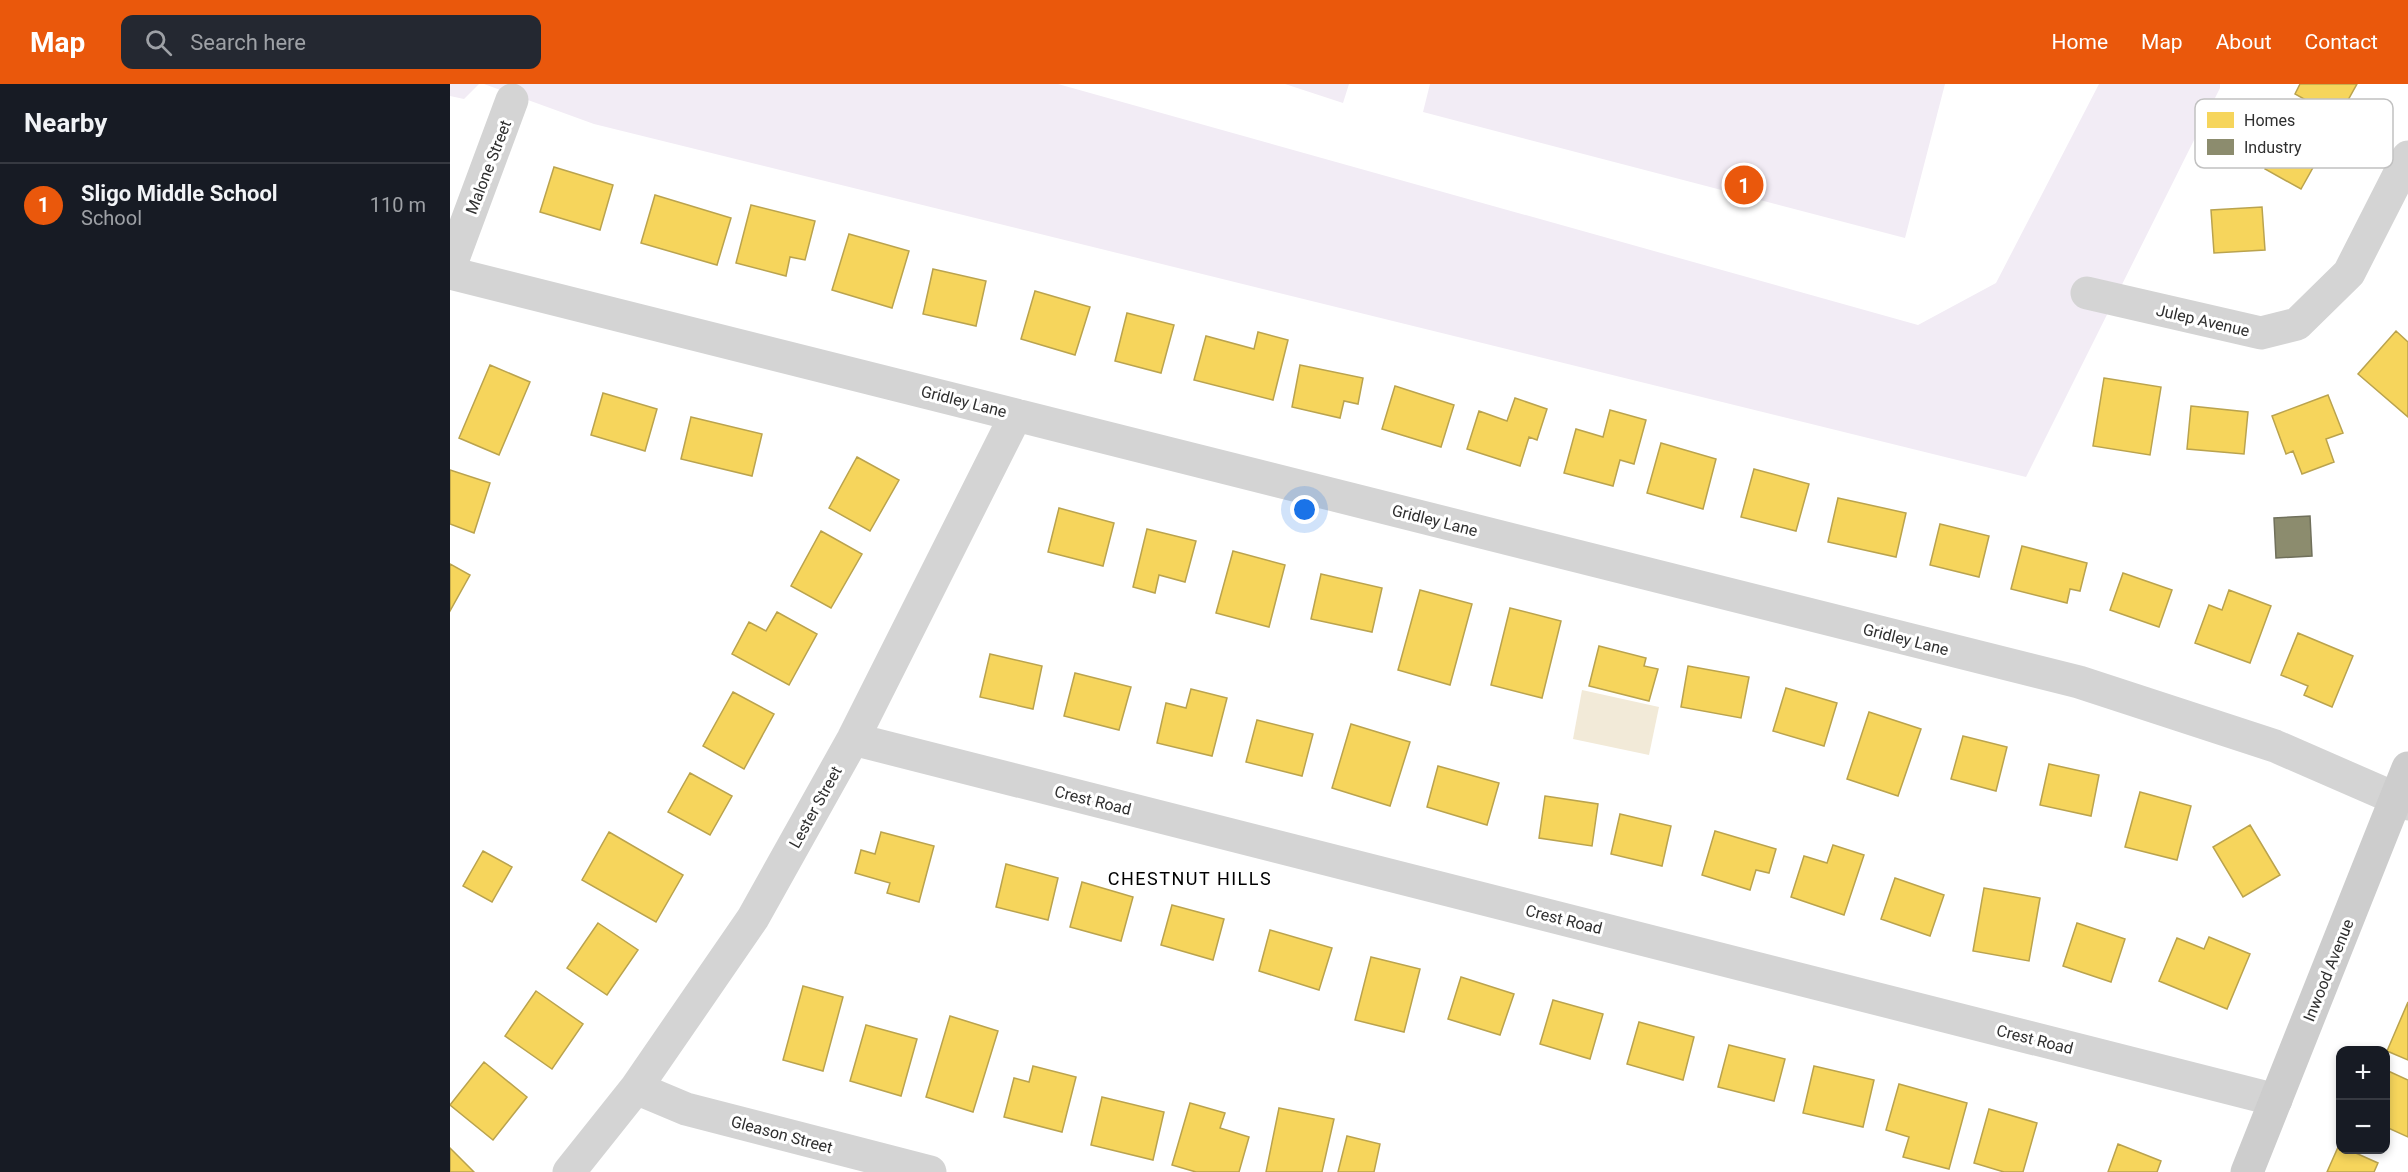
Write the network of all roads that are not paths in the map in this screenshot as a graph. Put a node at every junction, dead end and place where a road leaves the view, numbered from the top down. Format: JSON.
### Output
{"nodes":[{"id":1,"x":512,"y":100,"type":"dead end"},
{"id":2,"x":2408,"y":157,"type":"edge"},
{"id":3,"x":450,"y":267,"type":"edge"},
{"id":4,"x":450,"y":273,"type":"edge"},
{"id":5,"x":2086,"y":293,"type":"dead end"},
{"id":6,"x":1016,"y":415,"type":"junction"},
{"id":7,"x":853,"y":739,"type":"junction"},
{"id":8,"x":2408,"y":768,"type":"edge"},
{"id":9,"x":2402,"y":801,"type":"edge"},
{"id":10,"x":636,"y":1088,"type":"junction"},
{"id":11,"x":2276,"y":1100,"type":"junction"},
{"id":12,"x":568,"y":1172,"type":"edge"},
{"id":13,"x":930,"y":1172,"type":"edge"},
{"id":14,"x":2247,"y":1172,"type":"edge"}],
"edges":[{"from":1,"to":3,"type":"street","name":"Malone Street"},
{"from":2,"to":5,"type":"street","name":"Julep Avenue"},
{"from":4,"to":6,"type":"street","name":"Gridley Lane"},
{"from":6,"to":7,"type":"street","name":"Lester Street"},
{"from":6,"to":9,"type":"street","name":"Gridley Lane"},
{"from":7,"to":10,"type":"street","name":"Lester Street"},
{"from":7,"to":11,"type":"street","name":"Crest Road"},
{"from":8,"to":9,"type":"street","name":"Inwood Avenue"},
{"from":9,"to":11,"type":"street","name":"Inwood Avenue"},
{"from":10,"to":12,"type":"street","name":"Lester Street"},
{"from":10,"to":13,"type":"street","name":"Gleason Street"},
{"from":11,"to":14,"type":"street","name":"Inwood Avenue"}]}
